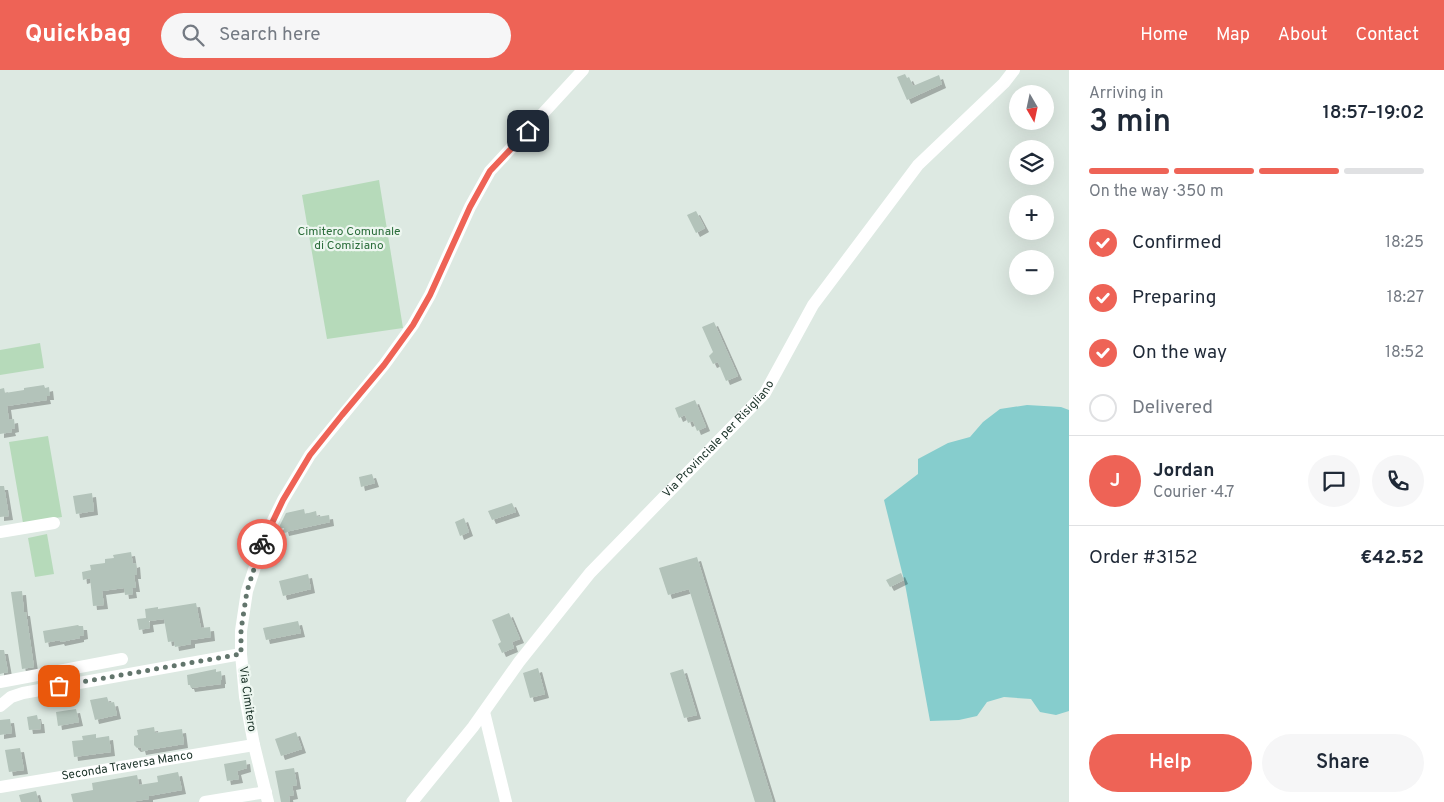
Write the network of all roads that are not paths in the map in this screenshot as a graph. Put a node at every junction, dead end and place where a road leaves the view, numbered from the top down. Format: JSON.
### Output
{"nodes":[{"id":1,"x":583,"y":70,"type":"edge"},
{"id":2,"x":1014,"y":70,"type":"edge"},
{"id":3,"x":54,"y":523,"type":"dead end"},
{"id":4,"x":0,"y":532,"type":"edge"},
{"id":5,"x":241,"y":654,"type":"junction"},
{"id":6,"x":122,"y":660,"type":"dead end"},
{"id":7,"x":0,"y":682,"type":"edge"},
{"id":8,"x":0,"y":706,"type":"edge"},
{"id":9,"x":484,"y":712,"type":"junction"},
{"id":10,"x":254,"y":745,"type":"junction"},
{"id":11,"x":0,"y":787,"type":"edge"},
{"id":12,"x":267,"y":797,"type":"edge"},
{"id":13,"x":205,"y":802,"type":"edge"},
{"id":14,"x":412,"y":802,"type":"edge"},
{"id":15,"x":506,"y":802,"type":"edge"}],
"edges":[{"from":1,"to":5,"type":"street","name":"Via Cimitero"},
{"from":2,"to":9,"type":"street","name":"Via Provinciale per Risigliano"},
{"from":3,"to":4,"type":"street"},
{"from":5,"to":8,"type":"street"},
{"from":5,"to":10,"type":"street","name":"Via Cimitero"},
{"from":6,"to":7,"type":"street"},
{"from":9,"to":14,"type":"street","name":"Via Provinciale per Risigliano"},
{"from":9,"to":15,"type":"street"},
{"from":10,"to":11,"type":"street","name":"Seconda Traversa Manco"},
{"from":10,"to":12,"type":"street","name":"Via Cimitero"},
{"from":12,"to":13,"type":"street"}]}
